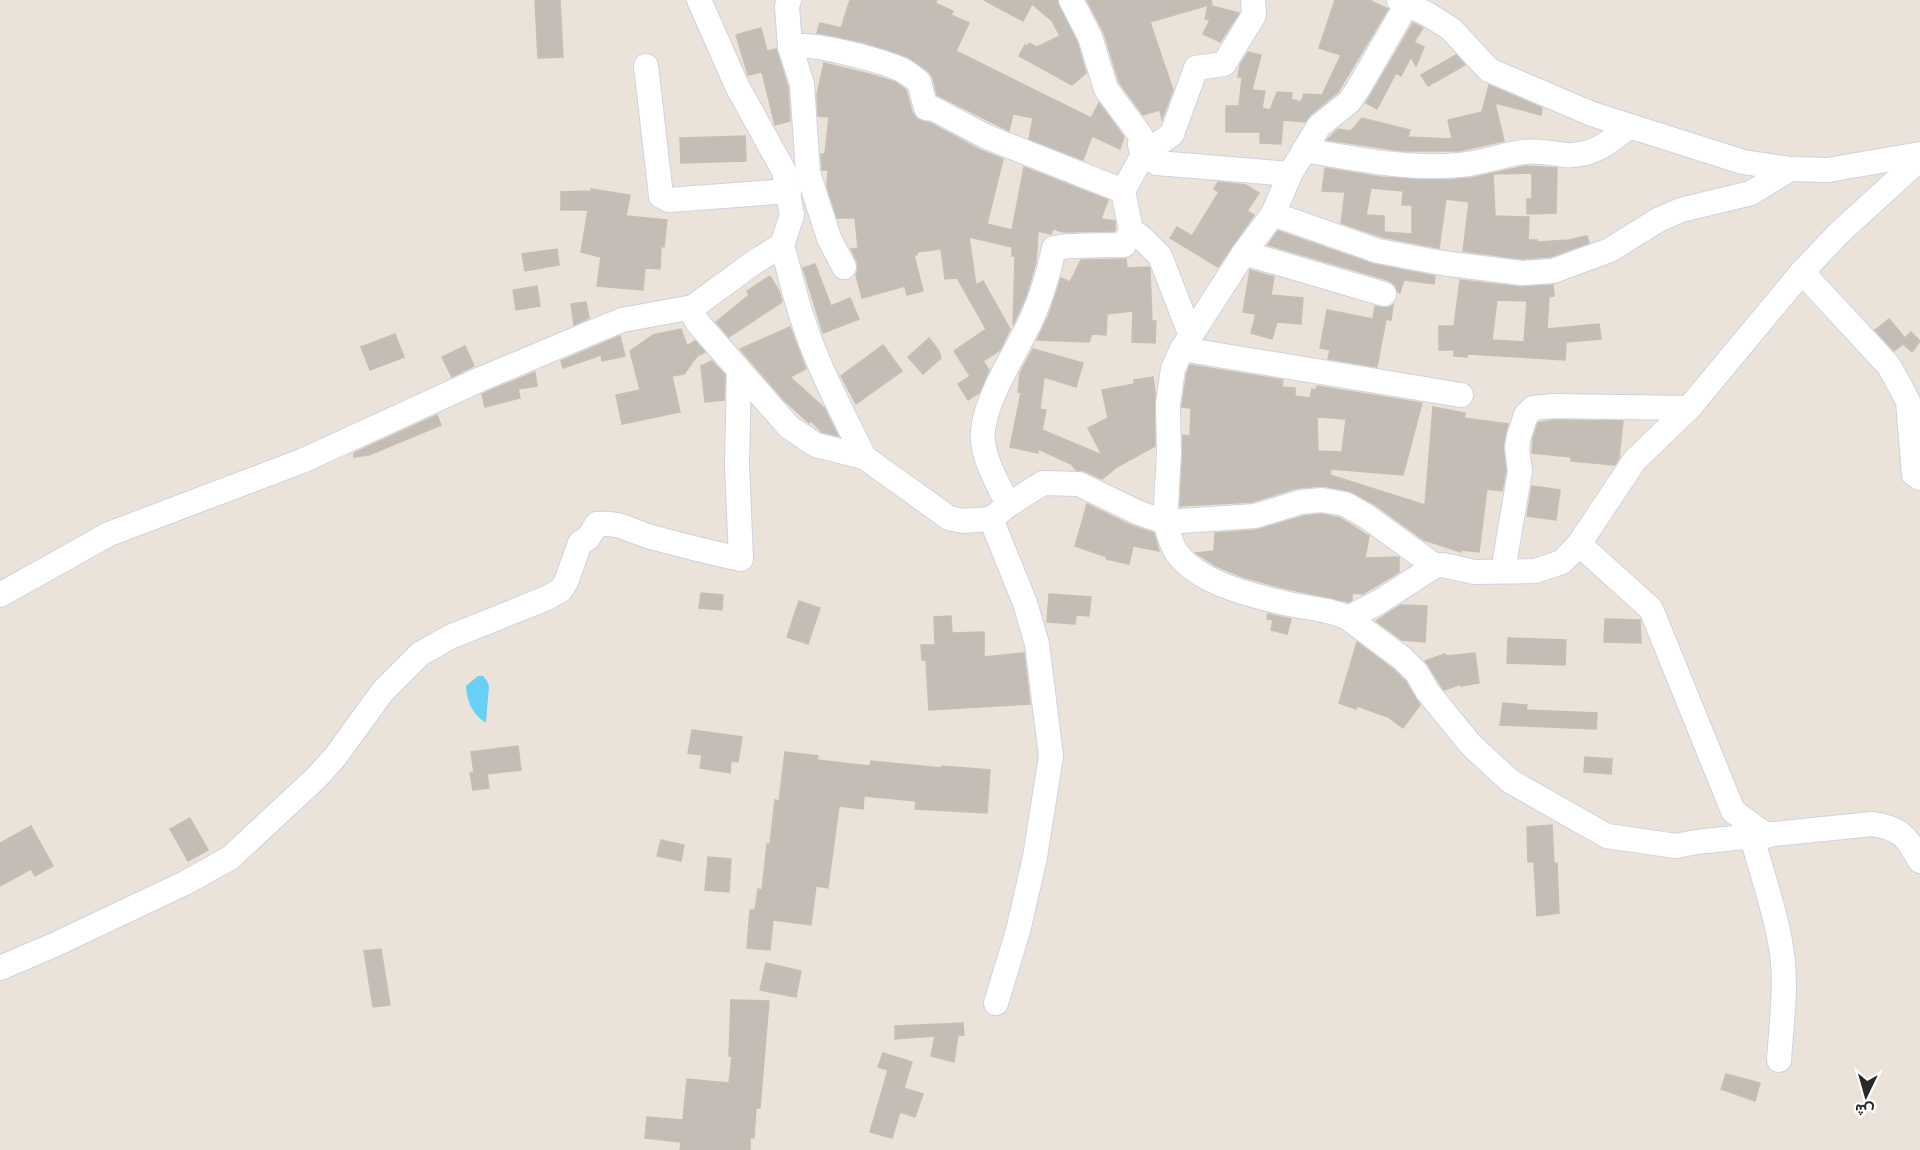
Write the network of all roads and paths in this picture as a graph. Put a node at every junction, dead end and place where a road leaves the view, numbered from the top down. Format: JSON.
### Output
{"nodes":[{"id":1,"x":699,"y":0,"type":"edge"},
{"id":2,"x":789,"y":0,"type":"edge"},
{"id":3,"x":1071,"y":0,"type":"edge"},
{"id":4,"x":1253,"y":0,"type":"edge"},
{"id":5,"x":1403,"y":2,"type":"edge"},
{"id":6,"x":790,"y":47,"type":"junction"},
{"id":7,"x":646,"y":66,"type":"dead end"},
{"id":8,"x":1630,"y":126,"type":"junction"},
{"id":9,"x":1304,"y":150,"type":"junction"},
{"id":10,"x":1920,"y":154,"type":"edge"},
{"id":11,"x":1143,"y":155,"type":"junction"},
{"id":12,"x":1920,"y":159,"type":"edge"},
{"id":13,"x":1790,"y":169,"type":"junction"},
{"id":14,"x":1290,"y":174,"type":"junction"},
{"id":15,"x":789,"y":191,"type":"junction"},
{"id":16,"x":1123,"y":191,"type":"junction"},
{"id":17,"x":1273,"y":214,"type":"junction"},
{"id":18,"x":1131,"y":230,"type":"junction"},
{"id":19,"x":782,"y":245,"type":"junction"},
{"id":20,"x":1244,"y":253,"type":"junction"},
{"id":21,"x":844,"y":267,"type":"dead end"},
{"id":22,"x":1802,"y":272,"type":"junction"},
{"id":23,"x":1384,"y":294,"type":"dead end"},
{"id":24,"x":693,"y":307,"type":"junction"},
{"id":25,"x":1186,"y":342,"type":"junction"},
{"id":26,"x":739,"y":370,"type":"junction"},
{"id":27,"x":1461,"y":395,"type":"dead end"},
{"id":28,"x":1914,"y":402,"type":"edge"},
{"id":29,"x":1689,"y":408,"type":"junction"},
{"id":30,"x":864,"y":457,"type":"junction"},
{"id":31,"x":1920,"y":478,"type":"edge"},
{"id":32,"x":1000,"y":512,"type":"junction"},
{"id":33,"x":1165,"y":522,"type":"junction"},
{"id":34,"x":1579,"y":544,"type":"junction"},
{"id":35,"x":1435,"y":566,"type":"junction"},
{"id":36,"x":1503,"y":571,"type":"junction"},
{"id":37,"x":0,"y":595,"type":"edge"},
{"id":38,"x":1348,"y":618,"type":"junction"},
{"id":39,"x":1759,"y":837,"type":"junction"},
{"id":40,"x":1920,"y":861,"type":"edge"},
{"id":41,"x":0,"y":968,"type":"edge"},
{"id":42,"x":996,"y":1004,"type":"dead end"},
{"id":43,"x":1779,"y":1060,"type":"dead end"}],
"edges":[{"from":1,"to":15,"type":"street"},
{"from":2,"to":6,"type":"street"},
{"from":3,"to":11,"type":"street"},
{"from":4,"to":11,"type":"street"},
{"from":5,"to":8,"type":"street"},
{"from":5,"to":9,"type":"street"},
{"from":6,"to":16,"type":"street"},
{"from":6,"to":21,"type":"street"},
{"from":7,"to":15,"type":"street"},
{"from":8,"to":9,"type":"street"},
{"from":8,"to":13,"type":"street"},
{"from":9,"to":14,"type":"street"},
{"from":10,"to":13,"type":"street"},
{"from":11,"to":14,"type":"street"},
{"from":11,"to":16,"type":"street"},
{"from":12,"to":22,"type":"street"},
{"from":13,"to":17,"type":"street"},
{"from":14,"to":17,"type":"street"},
{"from":15,"to":19,"type":"street"},
{"from":16,"to":18,"type":"street"},
{"from":17,"to":20,"type":"street"},
{"from":18,"to":25,"type":"street"},
{"from":18,"to":32,"type":"street"},
{"from":19,"to":24,"type":"street"},
{"from":19,"to":30,"type":"street"},
{"from":20,"to":23,"type":"street"},
{"from":20,"to":25,"type":"street"},
{"from":22,"to":28,"type":"street"},
{"from":22,"to":29,"type":"street"},
{"from":24,"to":26,"type":"street"},
{"from":24,"to":37,"type":"street"},
{"from":25,"to":27,"type":"street"},
{"from":25,"to":33,"type":"street"},
{"from":26,"to":30,"type":"street"},
{"from":26,"to":41,"type":"street"},
{"from":28,"to":31,"type":"street"},
{"from":29,"to":34,"type":"street"},
{"from":29,"to":36,"type":"street"},
{"from":30,"to":32,"type":"street"},
{"from":32,"to":33,"type":"street"},
{"from":32,"to":42,"type":"street"},
{"from":33,"to":35,"type":"street"},
{"from":33,"to":38,"type":"street"},
{"from":34,"to":36,"type":"street"},
{"from":34,"to":39,"type":"street"},
{"from":35,"to":36,"type":"street"},
{"from":35,"to":38,"type":"street"},
{"from":38,"to":39,"type":"street"},
{"from":39,"to":40,"type":"street"},
{"from":39,"to":43,"type":"street"}]}
